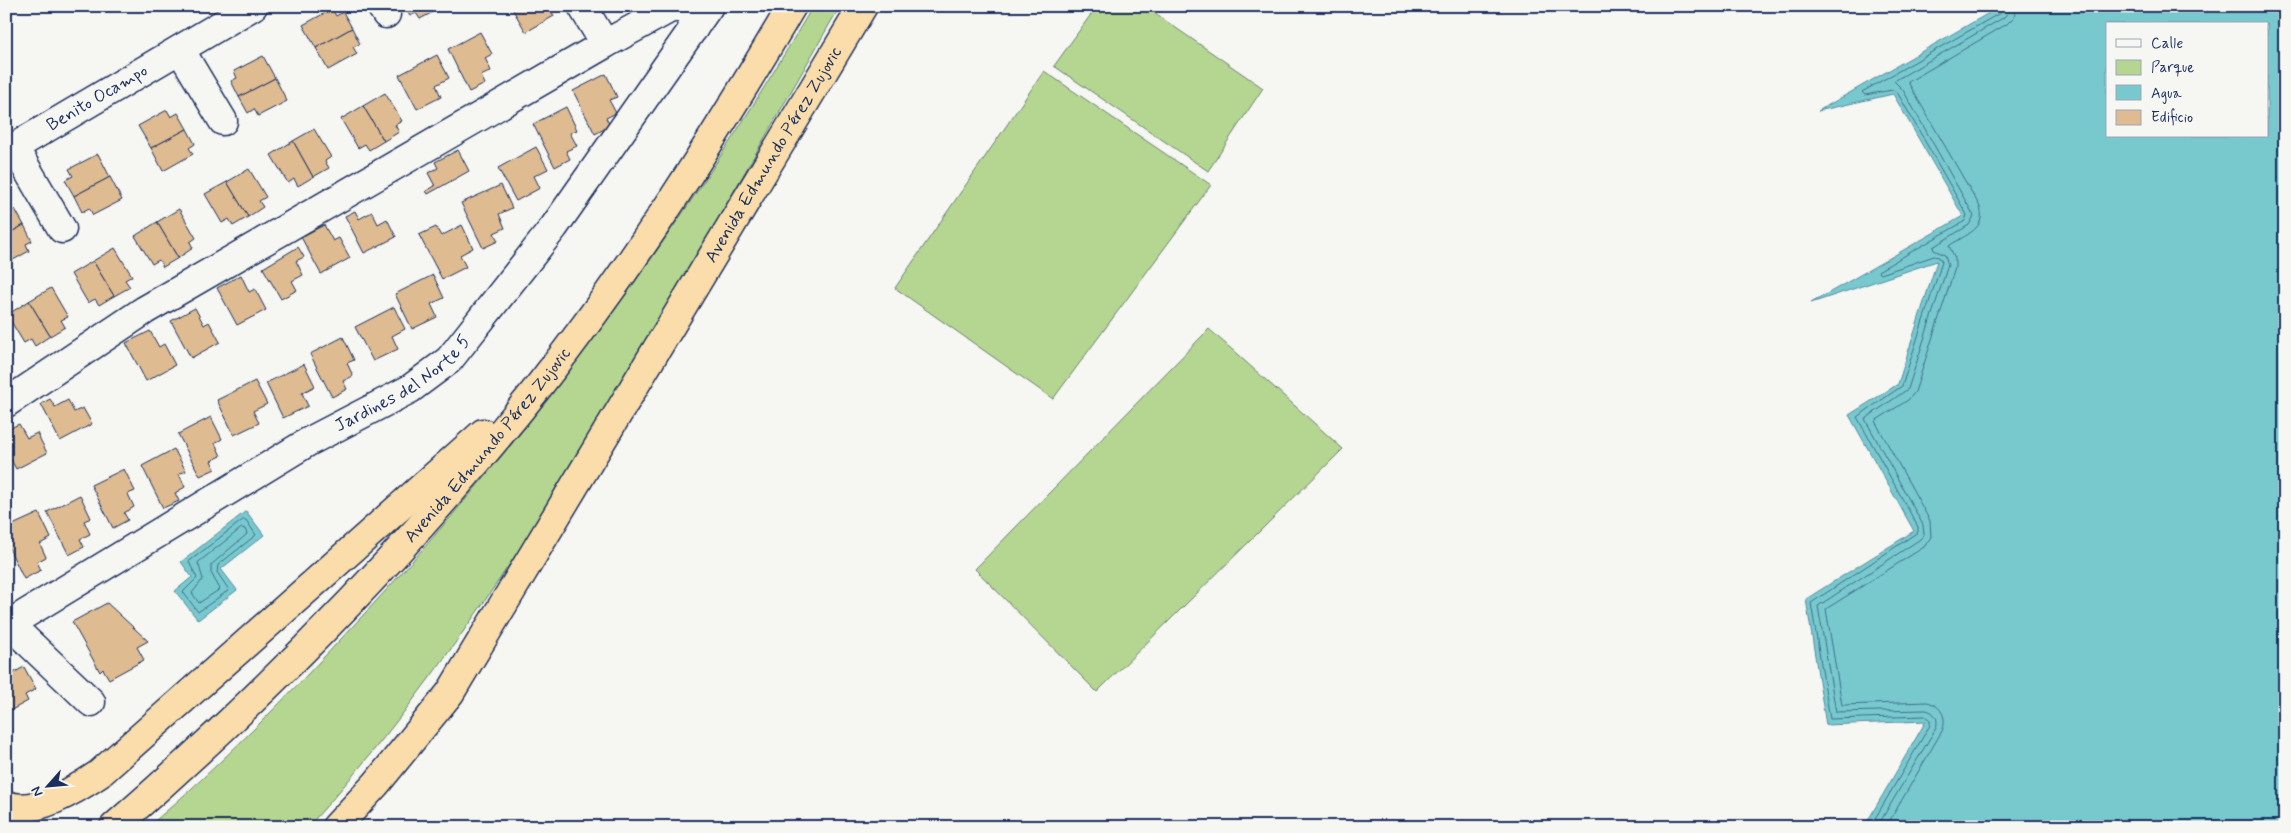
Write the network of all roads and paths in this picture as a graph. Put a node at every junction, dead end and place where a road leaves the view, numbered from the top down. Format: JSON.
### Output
{"nodes":[{"id":1,"x":253,"y":6,"type":"edge"},
{"id":2,"x":582,"y":6,"type":"edge"},
{"id":3,"x":792,"y":6,"type":"edge"},
{"id":4,"x":863,"y":6,"type":"edge"},
{"id":5,"x":701,"y":17,"type":"edge"},
{"id":6,"x":605,"y":44,"type":"junction"},
{"id":7,"x":180,"y":51,"type":"junction"},
{"id":8,"x":223,"y":121,"type":"dead end"},
{"id":9,"x":10,"y":149,"type":"edge"},
{"id":10,"x":62,"y":229,"type":"dead end"},
{"id":11,"x":539,"y":386,"type":"junction"},
{"id":12,"x":6,"y":404,"type":"edge"},
{"id":13,"x":8,"y":622,"type":"edge"},
{"id":14,"x":91,"y":702,"type":"dead end"},
{"id":15,"x":6,"y":805,"type":"edge"},
{"id":16,"x":114,"y":827,"type":"edge"},
{"id":17,"x":336,"y":827,"type":"edge"}],
"edges":[{"from":1,"to":7,"type":"street","name":"Benito Ocampo"},
{"from":2,"to":6,"type":"street"},
{"from":3,"to":11,"type":"highway","name":"Avenida Edmundo Pérez Zujovic"},
{"from":4,"to":17,"type":"highway","name":"Avenida Edmundo Pérez Zujovic"},
{"from":5,"to":6,"type":"street","name":"Jardines del Norte 5"},
{"from":5,"to":13,"type":"street","name":"Jardines del Norte 5"},
{"from":6,"to":12,"type":"street","name":"Jardines del Norte 5"},
{"from":7,"to":8,"type":"street"},
{"from":7,"to":9,"type":"street","name":"Benito Ocampo"},
{"from":9,"to":10,"type":"street","name":"Benito Ocampo"},
{"from":11,"to":15,"type":"highway"},
{"from":11,"to":16,"type":"highway","name":"Avenida Edmundo Pérez Zujovic"},
{"from":13,"to":14,"type":"street","name":"Jardines del Norte 5"}]}
